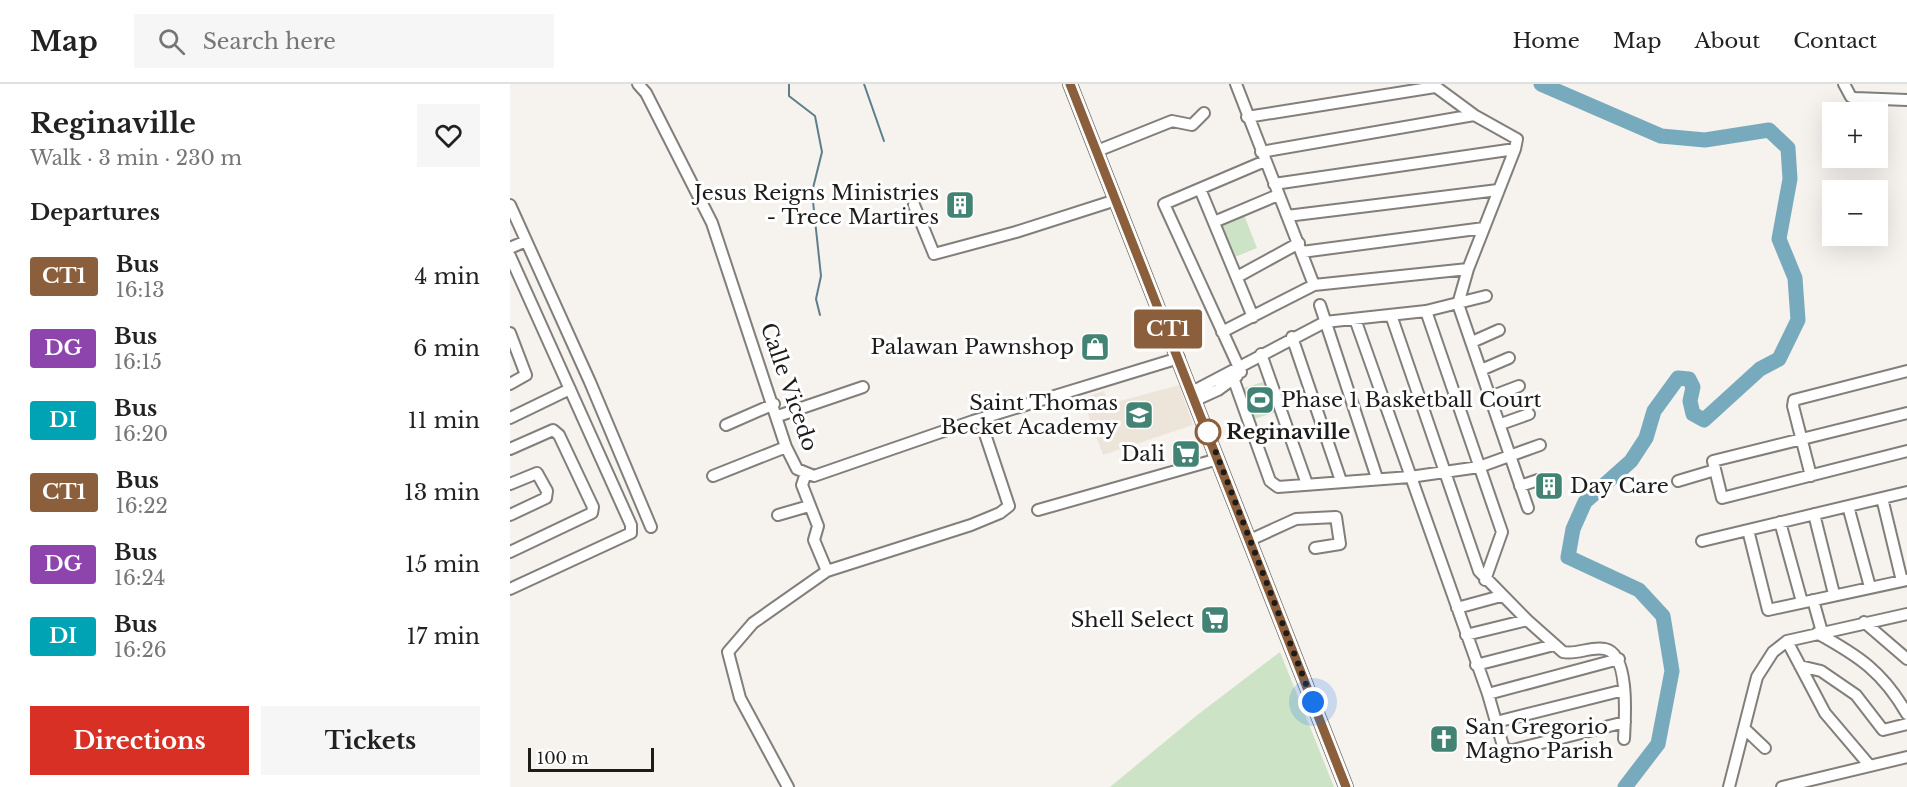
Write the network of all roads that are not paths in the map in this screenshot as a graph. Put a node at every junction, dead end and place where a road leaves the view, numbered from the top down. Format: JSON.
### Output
{"nodes":[{"id":1,"x":638,"y":84,"type":"edge"},
{"id":2,"x":1070,"y":84,"type":"edge"},
{"id":3,"x":1236,"y":84,"type":"edge"},
{"id":4,"x":1845,"y":84,"type":"edge"},
{"id":5,"x":1434,"y":85,"type":"edge"},
{"id":6,"x":1907,"y":100,"type":"edge"},
{"id":7,"x":1204,"y":113,"type":"dead end"},
{"id":8,"x":1474,"y":115,"type":"junction"},
{"id":9,"x":1247,"y":117,"type":"junction"},
{"id":10,"x":1515,"y":149,"type":"junction"},
{"id":11,"x":1097,"y":151,"type":"junction"},
{"id":12,"x":1263,"y":157,"type":"junction"},
{"id":13,"x":1200,"y":189,"type":"junction"},
{"id":14,"x":1276,"y":189,"type":"junction"},
{"id":15,"x":1498,"y":190,"type":"junction"},
{"id":16,"x":1116,"y":200,"type":"junction"},
{"id":17,"x":510,"y":205,"type":"edge"},
{"id":18,"x":914,"y":205,"type":"dead end"},
{"id":19,"x":1287,"y":216,"type":"junction"},
{"id":20,"x":1214,"y":222,"type":"junction"},
{"id":21,"x":1484,"y":228,"type":"junction"},
{"id":22,"x":526,"y":241,"type":"junction"},
{"id":23,"x":510,"y":248,"type":"edge"},
{"id":24,"x":1300,"y":248,"type":"junction"},
{"id":25,"x":510,"y":256,"type":"edge"},
{"id":26,"x":1467,"y":269,"type":"junction"},
{"id":27,"x":1237,"y":277,"type":"junction"},
{"id":28,"x":1314,"y":285,"type":"junction"},
{"id":29,"x":1486,"y":296,"type":"dead end"},
{"id":30,"x":1458,"y":304,"type":"junction"},
{"id":31,"x":1320,"y":305,"type":"dead end"},
{"id":32,"x":1426,"y":311,"type":"junction"},
{"id":33,"x":1391,"y":315,"type":"junction"},
{"id":34,"x":1253,"y":316,"type":"junction"},
{"id":35,"x":1355,"y":319,"type":"junction"},
{"id":36,"x":1325,"y":322,"type":"junction"},
{"id":37,"x":1498,"y":330,"type":"dead end"},
{"id":38,"x":1222,"y":332,"type":"junction"},
{"id":39,"x":510,"y":333,"type":"edge"},
{"id":40,"x":1293,"y":337,"type":"junction"},
{"id":41,"x":1472,"y":342,"type":"junction"},
{"id":42,"x":1261,"y":354,"type":"junction"},
{"id":43,"x":1179,"y":358,"type":"junction"},
{"id":44,"x":1509,"y":358,"type":"dead end"},
{"id":45,"x":1481,"y":370,"type":"junction"},
{"id":46,"x":1238,"y":371,"type":"junction"},
{"id":47,"x":1907,"y":371,"type":"edge"},
{"id":48,"x":510,"y":384,"type":"edge"},
{"id":49,"x":1519,"y":386,"type":"dead end"},
{"id":50,"x":863,"y":387,"type":"dead end"},
{"id":51,"x":570,"y":389,"type":"junction"},
{"id":52,"x":1194,"y":396,"type":"junction"},
{"id":53,"x":1490,"y":397,"type":"junction"},
{"id":54,"x":774,"y":405,"type":"junction"},
{"id":55,"x":1907,"y":412,"type":"edge"},
{"id":56,"x":1529,"y":414,"type":"dead end"},
{"id":57,"x":778,"y":416,"type":"junction"},
{"id":58,"x":510,"y":418,"type":"edge"},
{"id":59,"x":980,"y":419,"type":"junction"},
{"id":60,"x":1501,"y":424,"type":"junction"},
{"id":61,"x":726,"y":425,"type":"dead end"},
{"id":62,"x":1801,"y":439,"type":"junction"},
{"id":63,"x":1540,"y":445,"type":"dead end"},
{"id":64,"x":786,"y":447,"type":"junction"},
{"id":65,"x":510,"y":449,"type":"edge"},
{"id":66,"x":1907,"y":451,"type":"edge"},
{"id":67,"x":1510,"y":456,"type":"junction"},
{"id":68,"x":1218,"y":459,"type":"junction"},
{"id":69,"x":1479,"y":467,"type":"junction"},
{"id":70,"x":1715,"y":470,"type":"junction"},
{"id":71,"x":1445,"y":472,"type":"junction"},
{"id":72,"x":806,"y":473,"type":"junction"},
{"id":73,"x":713,"y":476,"type":"dead end"},
{"id":74,"x":1811,"y":476,"type":"junction"},
{"id":75,"x":1410,"y":477,"type":"junction"},
{"id":76,"x":1377,"y":478,"type":"junction"},
{"id":77,"x":1538,"y":480,"type":"dead end"},
{"id":78,"x":1341,"y":481,"type":"junction"},
{"id":79,"x":1678,"y":481,"type":"dead end"},
{"id":80,"x":510,"y":484,"type":"edge"},
{"id":81,"x":1307,"y":484,"type":"junction"},
{"id":82,"x":1520,"y":486,"type":"junction"},
{"id":83,"x":1907,"y":492,"type":"edge"},
{"id":84,"x":1882,"y":498,"type":"junction"},
{"id":85,"x":809,"y":506,"type":"junction"},
{"id":86,"x":1848,"y":506,"type":"junction"},
{"id":87,"x":1528,"y":508,"type":"dead end"},
{"id":88,"x":1038,"y":510,"type":"dead end"},
{"id":89,"x":1814,"y":513,"type":"junction"},
{"id":90,"x":510,"y":515,"type":"edge"},
{"id":91,"x":778,"y":515,"type":"dead end"},
{"id":92,"x":1780,"y":522,"type":"junction"},
{"id":93,"x":651,"y":527,"type":"dead end"},
{"id":94,"x":1748,"y":530,"type":"junction"},
{"id":95,"x":1250,"y":540,"type":"junction"},
{"id":96,"x":1702,"y":541,"type":"dead end"},
{"id":97,"x":1315,"y":548,"type":"dead end"},
{"id":98,"x":510,"y":552,"type":"edge"},
{"id":99,"x":827,"y":571,"type":"junction"},
{"id":100,"x":1485,"y":580,"type":"junction"},
{"id":101,"x":1904,"y":581,"type":"edge"},
{"id":102,"x":1870,"y":587,"type":"junction"},
{"id":103,"x":510,"y":589,"type":"edge"},
{"id":104,"x":1834,"y":594,"type":"junction"},
{"id":105,"x":1501,"y":596,"type":"junction"},
{"id":106,"x":1813,"y":600,"type":"junction"},
{"id":107,"x":1802,"y":602,"type":"junction"},
{"id":108,"x":1457,"y":608,"type":"junction"},
{"id":109,"x":1907,"y":614,"type":"edge"},
{"id":110,"x":1527,"y":620,"type":"junction"},
{"id":111,"x":1864,"y":622,"type":"junction"},
{"id":112,"x":1820,"y":632,"type":"junction"},
{"id":113,"x":1466,"y":635,"type":"junction"},
{"id":114,"x":1787,"y":641,"type":"junction"},
{"id":115,"x":1554,"y":645,"type":"junction"},
{"id":116,"x":1618,"y":659,"type":"junction"},
{"id":117,"x":1907,"y":659,"type":"edge"},
{"id":118,"x":1476,"y":665,"type":"junction"},
{"id":119,"x":1800,"y":666,"type":"junction"},
{"id":120,"x":1624,"y":690,"type":"junction"},
{"id":121,"x":1488,"y":694,"type":"junction"},
{"id":122,"x":1907,"y":714,"type":"edge"},
{"id":123,"x":1496,"y":722,"type":"junction"},
{"id":124,"x":1625,"y":722,"type":"junction"},
{"id":125,"x":1907,"y":724,"type":"edge"},
{"id":126,"x":1745,"y":729,"type":"junction"},
{"id":127,"x":1624,"y":739,"type":"dead end"},
{"id":128,"x":1765,"y":748,"type":"dead end"},
{"id":129,"x":1907,"y":757,"type":"edge"},
{"id":130,"x":1870,"y":766,"type":"junction"},
{"id":131,"x":788,"y":787,"type":"edge"},
{"id":132,"x":1346,"y":787,"type":"edge"},
{"id":133,"x":1729,"y":787,"type":"edge"},
{"id":134,"x":1782,"y":787,"type":"edge"}],
"edges":[{"from":1,"to":54,"type":"street","name":"Calle Vicedo"},
{"from":2,"to":11,"type":"main road"},
{"from":3,"to":9,"type":"street"},
{"from":4,"to":6,"type":"street"},
{"from":5,"to":8,"type":"street"},
{"from":5,"to":9,"type":"street"},
{"from":7,"to":11,"type":"street"},
{"from":8,"to":10,"type":"street"},
{"from":8,"to":12,"type":"street"},
{"from":9,"to":12,"type":"street"},
{"from":10,"to":14,"type":"street"},
{"from":10,"to":15,"type":"street"},
{"from":11,"to":16,"type":"main road"},
{"from":12,"to":13,"type":"street"},
{"from":12,"to":14,"type":"street"},
{"from":13,"to":20,"type":"street"},
{"from":13,"to":38,"type":"street"},
{"from":14,"to":19,"type":"street"},
{"from":14,"to":20,"type":"street"},
{"from":15,"to":19,"type":"street"},
{"from":15,"to":21,"type":"street"},
{"from":16,"to":18,"type":"street"},
{"from":16,"to":43,"type":"main road"},
{"from":17,"to":22,"type":"street"},
{"from":19,"to":24,"type":"street"},
{"from":20,"to":27,"type":"street"},
{"from":21,"to":24,"type":"street"},
{"from":21,"to":26,"type":"street"},
{"from":22,"to":23,"type":"street"},
{"from":22,"to":93,"type":"street"},
{"from":24,"to":27,"type":"street"},
{"from":24,"to":28,"type":"street"},
{"from":25,"to":51,"type":"street"},
{"from":26,"to":28,"type":"street"},
{"from":26,"to":30,"type":"street"},
{"from":27,"to":34,"type":"street"},
{"from":28,"to":34,"type":"street"},
{"from":29,"to":30,"type":"street"},
{"from":30,"to":32,"type":"street"},
{"from":30,"to":41,"type":"street"},
{"from":31,"to":36,"type":"street"},
{"from":32,"to":33,"type":"street"},
{"from":32,"to":69,"type":"street"},
{"from":33,"to":35,"type":"street"},
{"from":33,"to":71,"type":"street"},
{"from":34,"to":38,"type":"street"},
{"from":35,"to":36,"type":"street"},
{"from":35,"to":75,"type":"street"},
{"from":36,"to":40,"type":"street"},
{"from":36,"to":76,"type":"street"},
{"from":37,"to":41,"type":"street"},
{"from":38,"to":46,"type":"street"},
{"from":39,"to":48,"type":"street"},
{"from":40,"to":42,"type":"street"},
{"from":40,"to":78,"type":"street"},
{"from":41,"to":45,"type":"street"},
{"from":42,"to":46,"type":"street"},
{"from":42,"to":81,"type":"street"},
{"from":43,"to":52,"type":"main road"},
{"from":43,"to":59,"type":"street","name":"Calle Vicedo"},
{"from":44,"to":45,"type":"street"},
{"from":45,"to":53,"type":"street"},
{"from":46,"to":52,"type":"street"},
{"from":46,"to":81,"type":"street"},
{"from":47,"to":62,"type":"street"},
{"from":49,"to":53,"type":"street"},
{"from":50,"to":57,"type":"street"},
{"from":51,"to":58,"type":"street"},
{"from":51,"to":103,"type":"street"},
{"from":52,"to":68,"type":"main road"},
{"from":53,"to":60,"type":"street"},
{"from":54,"to":57,"type":"street","name":"Calle Vicedo"},
{"from":54,"to":61,"type":"street"},
{"from":55,"to":62,"type":"street"},
{"from":56,"to":60,"type":"street"},
{"from":57,"to":64,"type":"street","name":"Calle Vicedo"},
{"from":59,"to":72,"type":"street","name":"Calle Vicedo"},
{"from":59,"to":99,"type":"street"},
{"from":60,"to":67,"type":"street"},
{"from":62,"to":70,"type":"street"},
{"from":62,"to":74,"type":"street"},
{"from":63,"to":67,"type":"street"},
{"from":64,"to":72,"type":"street","name":"Calle Vicedo"},
{"from":64,"to":73,"type":"street"},
{"from":65,"to":98,"type":"street"},
{"from":66,"to":74,"type":"street"},
{"from":67,"to":69,"type":"street"},
{"from":67,"to":82,"type":"street"},
{"from":68,"to":88,"type":"street"},
{"from":68,"to":95,"type":"main road"},
{"from":69,"to":71,"type":"street"},
{"from":69,"to":100,"type":"street"},
{"from":70,"to":74,"type":"street"},
{"from":70,"to":79,"type":"street"},
{"from":71,"to":75,"type":"street"},
{"from":71,"to":100,"type":"street"},
{"from":72,"to":85,"type":"street"},
{"from":75,"to":76,"type":"street"},
{"from":75,"to":108,"type":"street"},
{"from":76,"to":78,"type":"street"},
{"from":77,"to":82,"type":"street"},
{"from":78,"to":81,"type":"street"},
{"from":80,"to":90,"type":"street"},
{"from":82,"to":87,"type":"street"},
{"from":83,"to":84,"type":"street"},
{"from":84,"to":86,"type":"street"},
{"from":84,"to":101,"type":"street"},
{"from":85,"to":91,"type":"street"},
{"from":85,"to":99,"type":"street"},
{"from":86,"to":89,"type":"street"},
{"from":86,"to":102,"type":"street"},
{"from":89,"to":92,"type":"street"},
{"from":89,"to":104,"type":"street"},
{"from":92,"to":94,"type":"street"},
{"from":92,"to":107,"type":"street"},
{"from":94,"to":96,"type":"street"},
{"from":94,"to":107,"type":"street"},
{"from":95,"to":97,"type":"street"},
{"from":95,"to":132,"type":"main road"},
{"from":99,"to":131,"type":"street"},
{"from":100,"to":105,"type":"street"},
{"from":101,"to":102,"type":"street"},
{"from":102,"to":104,"type":"street"},
{"from":104,"to":106,"type":"street"},
{"from":105,"to":108,"type":"street"},
{"from":105,"to":110,"type":"street"},
{"from":106,"to":107,"type":"street"},
{"from":106,"to":112,"type":"street"},
{"from":108,"to":113,"type":"street"},
{"from":109,"to":111,"type":"street"},
{"from":110,"to":113,"type":"street"},
{"from":110,"to":115,"type":"street"},
{"from":111,"to":112,"type":"street"},
{"from":111,"to":117,"type":"street"},
{"from":112,"to":114,"type":"street"},
{"from":112,"to":122,"type":"street"},
{"from":113,"to":118,"type":"street"},
{"from":114,"to":119,"type":"street"},
{"from":114,"to":126,"type":"street"},
{"from":115,"to":116,"type":"street"},
{"from":115,"to":118,"type":"street"},
{"from":116,"to":120,"type":"street"},
{"from":116,"to":121,"type":"street"},
{"from":118,"to":121,"type":"street"},
{"from":119,"to":125,"type":"street"},
{"from":119,"to":130,"type":"street"},
{"from":120,"to":123,"type":"street"},
{"from":120,"to":124,"type":"street"},
{"from":121,"to":123,"type":"street"},
{"from":123,"to":124,"type":"street"},
{"from":124,"to":127,"type":"street"},
{"from":126,"to":128,"type":"street"},
{"from":126,"to":133,"type":"street"},
{"from":129,"to":130,"type":"street"},
{"from":130,"to":134,"type":"street"}]}
